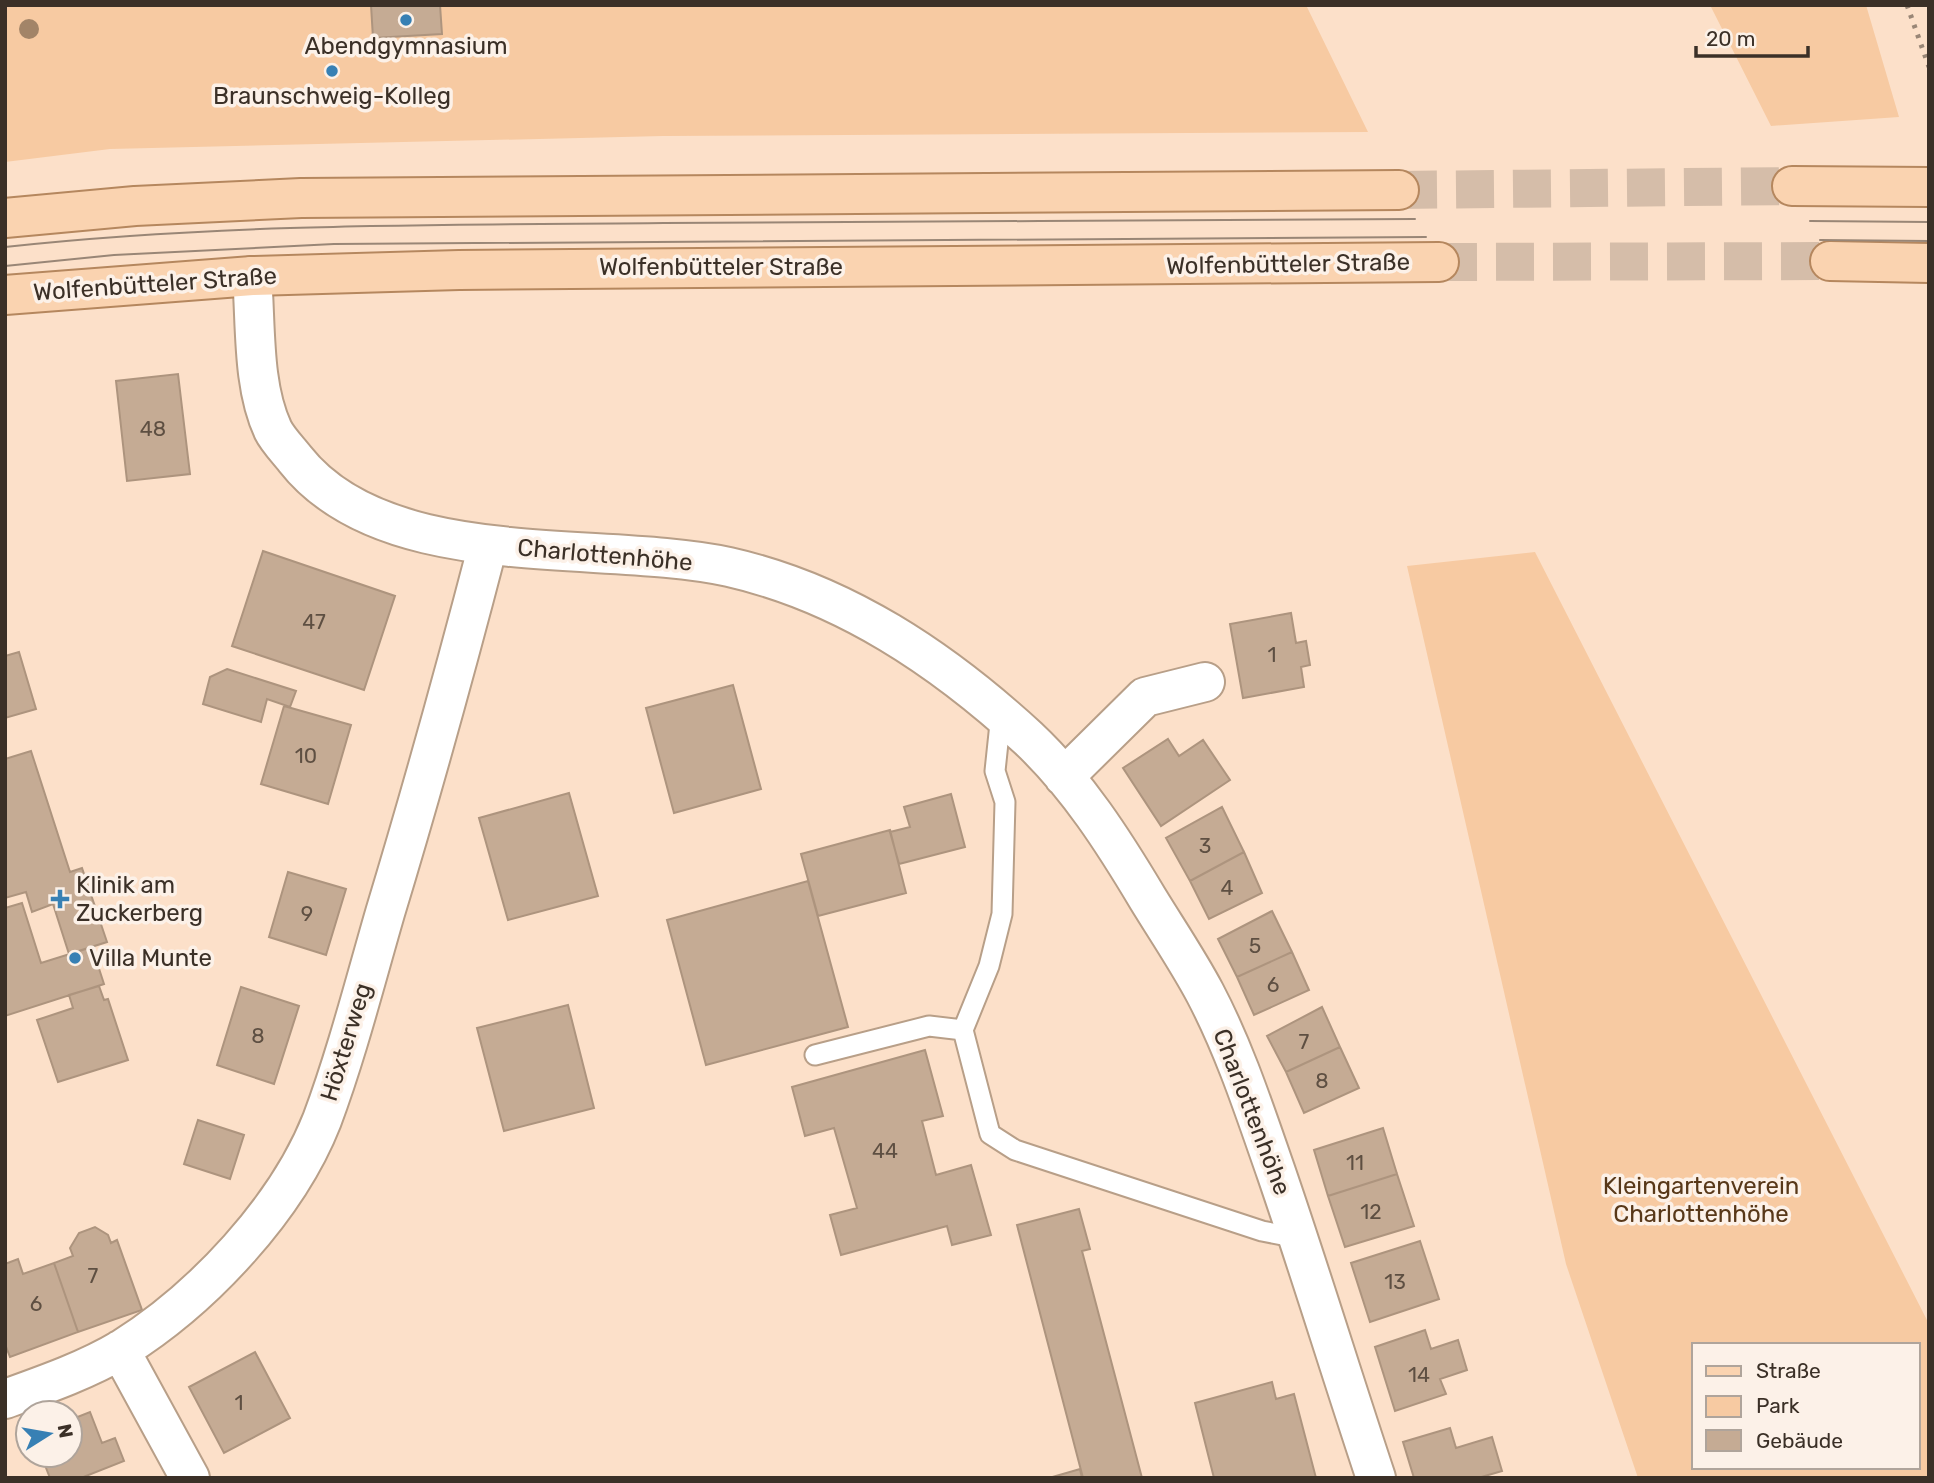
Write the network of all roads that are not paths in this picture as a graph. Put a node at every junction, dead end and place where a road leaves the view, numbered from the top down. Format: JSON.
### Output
{"nodes":[{"id":1,"x":1792,"y":186,"type":"tunnel mouth"},
{"id":2,"x":1929,"y":187,"type":"edge"},
{"id":3,"x":1399,"y":190,"type":"tunnel mouth"},
{"id":4,"x":5,"y":218,"type":"edge"},
{"id":5,"x":1830,"y":261,"type":"tunnel mouth"},
{"id":6,"x":1438,"y":262,"type":"tunnel mouth"},
{"id":7,"x":1929,"y":263,"type":"edge"},
{"id":8,"x":251,"y":276,"type":"junction"},
{"id":9,"x":5,"y":295,"type":"edge"},
{"id":10,"x":488,"y":545,"type":"junction"},
{"id":11,"x":1205,"y":682,"type":"dead end"},
{"id":12,"x":1001,"y":714,"type":"junction"},
{"id":13,"x":1064,"y":777,"type":"junction"},
{"id":14,"x":964,"y":1030,"type":"junction"},
{"id":15,"x":815,"y":1055,"type":"dead end"},
{"id":16,"x":1298,"y":1238,"type":"junction"},
{"id":17,"x":120,"y":1350,"type":"junction"},
{"id":18,"x":5,"y":1399,"type":"edge"},
{"id":19,"x":190,"y":1478,"type":"edge"},
{"id":20,"x":1376,"y":1478,"type":"edge"}],
"edges":[{"from":1,"to":2,"type":"main road"},
{"from":3,"to":4,"type":"main road"},
{"from":5,"to":7,"type":"main road"},
{"from":6,"to":8,"type":"main road","name":"Wolfenbütteler Straße"},
{"from":8,"to":9,"type":"main road","name":"Wolfenbütteler Straße"},
{"from":8,"to":10,"type":"street","name":"Charlottenhöhe"},
{"from":10,"to":12,"type":"street","name":"Charlottenhöhe"},
{"from":10,"to":17,"type":"street","name":"Höxterweg"},
{"from":11,"to":13,"type":"street"},
{"from":12,"to":13,"type":"street","name":"Charlottenhöhe"},
{"from":12,"to":14,"type":"lane"},
{"from":13,"to":16,"type":"street","name":"Charlottenhöhe"},
{"from":14,"to":15,"type":"lane"},
{"from":14,"to":16,"type":"lane"},
{"from":16,"to":20,"type":"street","name":"Charlottenhöhe"},
{"from":17,"to":18,"type":"street","name":"Höxterweg"},
{"from":17,"to":19,"type":"street"}]}
